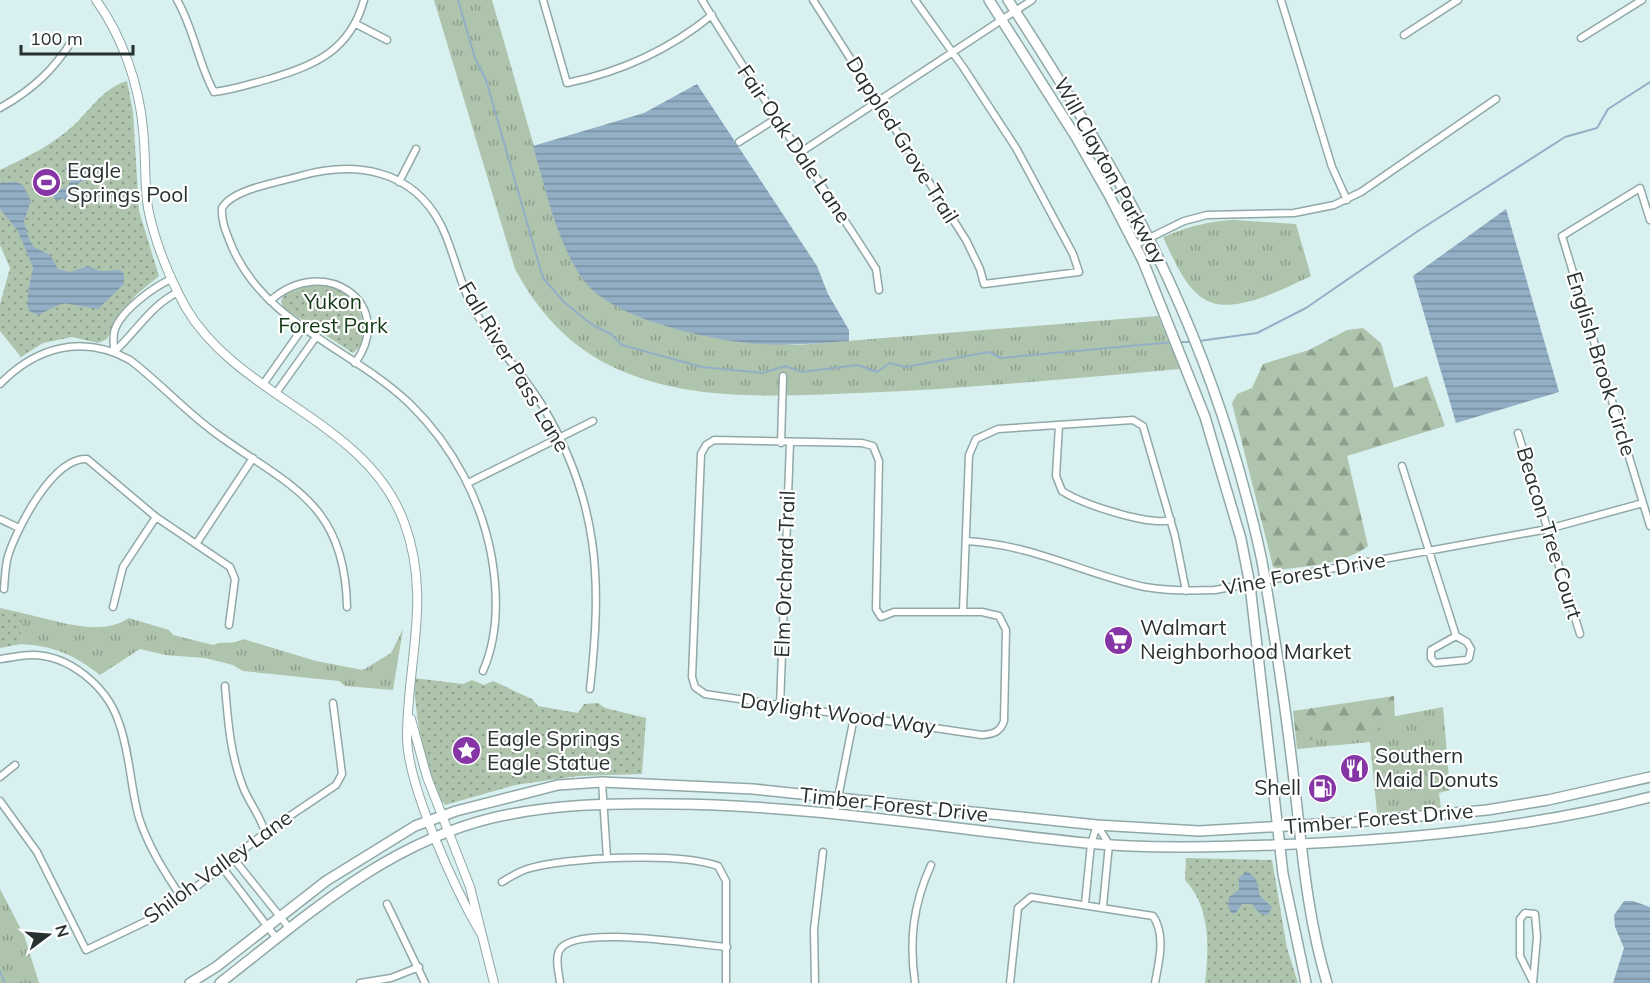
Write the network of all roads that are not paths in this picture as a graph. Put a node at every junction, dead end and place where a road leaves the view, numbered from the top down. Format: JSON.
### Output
{"nodes":[{"id":1,"x":96,"y":0,"type":"edge"},
{"id":2,"x":364,"y":0,"type":"edge"},
{"id":3,"x":543,"y":0,"type":"edge"},
{"id":4,"x":702,"y":0,"type":"edge"},
{"id":5,"x":813,"y":0,"type":"edge"},
{"id":6,"x":915,"y":0,"type":"edge"},
{"id":7,"x":989,"y":0,"type":"edge"},
{"id":8,"x":1008,"y":0,"type":"edge"},
{"id":9,"x":1032,"y":0,"type":"edge"},
{"id":10,"x":1281,"y":0,"type":"edge"},
{"id":11,"x":1458,"y":0,"type":"edge"},
{"id":12,"x":1642,"y":0,"type":"edge"},
{"id":13,"x":180,"y":1,"type":"edge"},
{"id":14,"x":1015,"y":11,"type":"junction"},
{"id":15,"x":711,"y":15,"type":"junction"},
{"id":16,"x":1002,"y":20,"type":"junction"},
{"id":17,"x":356,"y":24,"type":"junction"},
{"id":18,"x":1404,"y":35,"type":"dead end"},
{"id":19,"x":1581,"y":38,"type":"dead end"},
{"id":20,"x":73,"y":39,"type":"dead end"},
{"id":21,"x":387,"y":40,"type":"dead end"},
{"id":22,"x":953,"y":53,"type":"junction"},
{"id":23,"x":1496,"y":99,"type":"dead end"},
{"id":24,"x":879,"y":102,"type":"junction"},
{"id":25,"x":0,"y":108,"type":"edge"},
{"id":26,"x":1081,"y":113,"type":"junction"},
{"id":27,"x":777,"y":118,"type":"junction"},
{"id":28,"x":1067,"y":123,"type":"junction"},
{"id":29,"x":739,"y":142,"type":"dead end"},
{"id":30,"x":416,"y":149,"type":"dead end"},
{"id":31,"x":801,"y":152,"type":"junction"},
{"id":32,"x":399,"y":182,"type":"junction"},
{"id":33,"x":1347,"y":200,"type":"junction"},
{"id":34,"x":1650,"y":220,"type":"edge"},
{"id":35,"x":1150,"y":237,"type":"junction"},
{"id":36,"x":1135,"y":245,"type":"junction"},
{"id":37,"x":171,"y":279,"type":"junction"},
{"id":38,"x":879,"y":290,"type":"dead end"},
{"id":39,"x":178,"y":292,"type":"junction"},
{"id":40,"x":270,"y":301,"type":"junction"},
{"id":41,"x":302,"y":329,"type":"junction"},
{"id":42,"x":316,"y":337,"type":"junction"},
{"id":43,"x":114,"y":352,"type":"junction"},
{"id":44,"x":355,"y":363,"type":"junction"},
{"id":45,"x":783,"y":376,"type":"dead end"},
{"id":46,"x":264,"y":383,"type":"junction"},
{"id":47,"x":0,"y":384,"type":"edge"},
{"id":48,"x":276,"y":393,"type":"junction"},
{"id":49,"x":1223,"y":416,"type":"junction"},
{"id":50,"x":593,"y":421,"type":"dead end"},
{"id":51,"x":1206,"y":421,"type":"junction"},
{"id":52,"x":1059,"y":425,"type":"junction"},
{"id":53,"x":1518,"y":433,"type":"dead end"},
{"id":54,"x":559,"y":437,"type":"junction"},
{"id":55,"x":781,"y":443,"type":"junction"},
{"id":56,"x":790,"y":443,"type":"junction"},
{"id":57,"x":252,"y":458,"type":"junction"},
{"id":58,"x":1401,"y":466,"type":"dead end"},
{"id":59,"x":468,"y":483,"type":"junction"},
{"id":60,"x":1643,"y":503,"type":"junction"},
{"id":61,"x":156,"y":518,"type":"junction"},
{"id":62,"x":0,"y":519,"type":"edge"},
{"id":63,"x":1171,"y":520,"type":"junction"},
{"id":64,"x":1650,"y":526,"type":"edge"},
{"id":65,"x":19,"y":528,"type":"junction"},
{"id":66,"x":1548,"y":529,"type":"junction"},
{"id":67,"x":966,"y":541,"type":"junction"},
{"id":68,"x":196,"y":544,"type":"junction"},
{"id":69,"x":1427,"y":552,"type":"junction"},
{"id":70,"x":1265,"y":583,"type":"junction"},
{"id":71,"x":1250,"y":585,"type":"junction"},
{"id":72,"x":4,"y":589,"type":"dead end"},
{"id":73,"x":1186,"y":591,"type":"junction"},
{"id":74,"x":113,"y":607,"type":"dead end"},
{"id":75,"x":347,"y":607,"type":"dead end"},
{"id":76,"x":963,"y":611,"type":"junction"},
{"id":77,"x":229,"y":626,"type":"dead end"},
{"id":78,"x":1580,"y":634,"type":"dead end"},
{"id":79,"x":1456,"y":636,"type":"junction"},
{"id":80,"x":0,"y":659,"type":"edge"},
{"id":81,"x":483,"y":671,"type":"dead end"},
{"id":82,"x":225,"y":686,"type":"dead end"},
{"id":83,"x":590,"y":689,"type":"dead end"},
{"id":84,"x":408,"y":700,"type":"junction"},
{"id":85,"x":333,"y":703,"type":"dead end"},
{"id":86,"x":780,"y":706,"type":"junction"},
{"id":87,"x":854,"y":717,"type":"junction"},
{"id":88,"x":15,"y":765,"type":"dead end"},
{"id":89,"x":0,"y":777,"type":"edge"},
{"id":90,"x":1650,"y":777,"type":"edge"},
{"id":91,"x":602,"y":782,"type":"junction"},
{"id":92,"x":1650,"y":797,"type":"edge"},
{"id":93,"x":838,"y":799,"type":"junction"},
{"id":94,"x":0,"y":801,"type":"edge"},
{"id":95,"x":604,"y":803,"type":"junction"},
{"id":96,"x":835,"y":813,"type":"junction"},
{"id":97,"x":442,"y":816,"type":"junction"},
{"id":98,"x":429,"y":821,"type":"junction"},
{"id":99,"x":1097,"y":825,"type":"junction"},
{"id":100,"x":1299,"y":825,"type":"junction"},
{"id":101,"x":1279,"y":827,"type":"junction"},
{"id":102,"x":448,"y":832,"type":"junction"},
{"id":103,"x":265,"y":833,"type":"junction"},
{"id":104,"x":436,"y":837,"type":"junction"},
{"id":105,"x":1091,"y":844,"type":"junction"},
{"id":106,"x":1108,"y":844,"type":"junction"},
{"id":107,"x":1280,"y":844,"type":"junction"},
{"id":108,"x":1301,"y":844,"type":"junction"},
{"id":109,"x":823,"y":852,"type":"dead end"},
{"id":110,"x":233,"y":858,"type":"junction"},
{"id":111,"x":607,"y":858,"type":"junction"},
{"id":112,"x":931,"y":865,"type":"dead end"},
{"id":113,"x":222,"y":867,"type":"junction"},
{"id":114,"x":502,"y":882,"type":"dead end"},
{"id":115,"x":182,"y":898,"type":"junction"},
{"id":116,"x":387,"y":904,"type":"dead end"},
{"id":117,"x":1085,"y":904,"type":"junction"},
{"id":118,"x":1103,"y":906,"type":"junction"},
{"id":119,"x":279,"y":915,"type":"junction"},
{"id":120,"x":267,"y":926,"type":"junction"},
{"id":121,"x":290,"y":929,"type":"junction"},
{"id":122,"x":480,"y":932,"type":"junction"},
{"id":123,"x":277,"y":939,"type":"junction"},
{"id":124,"x":727,"y":947,"type":"junction"},
{"id":125,"x":419,"y":967,"type":"junction"},
{"id":126,"x":1533,"y":982,"type":"edge"},
{"id":127,"x":190,"y":983,"type":"edge"},
{"id":128,"x":220,"y":983,"type":"edge"},
{"id":129,"x":360,"y":983,"type":"edge"},
{"id":130,"x":425,"y":983,"type":"edge"},
{"id":131,"x":494,"y":983,"type":"edge"},
{"id":132,"x":560,"y":983,"type":"edge"},
{"id":133,"x":726,"y":983,"type":"edge"},
{"id":134,"x":815,"y":983,"type":"edge"},
{"id":135,"x":915,"y":983,"type":"edge"},
{"id":136,"x":1010,"y":983,"type":"edge"},
{"id":137,"x":1155,"y":983,"type":"edge"},
{"id":138,"x":1306,"y":983,"type":"edge"},
{"id":139,"x":1327,"y":983,"type":"edge"}],
"edges":[{"from":1,"to":37,"type":"street"},
{"from":2,"to":17,"type":"street"},
{"from":3,"to":15,"type":"street"},
{"from":4,"to":15,"type":"street","name":"Fair Oak Dale Lane"},
{"from":5,"to":24,"type":"street","name":"Dappled Grove Trail"},
{"from":6,"to":22,"type":"street"},
{"from":7,"to":16,"type":"main road","name":"Will Clayton Parkway"},
{"from":8,"to":14,"type":"main road","name":"Will Clayton Parkway"},
{"from":9,"to":14,"type":"street"},
{"from":10,"to":33,"type":"street"},
{"from":11,"to":18,"type":"street"},
{"from":12,"to":19,"type":"street"},
{"from":13,"to":17,"type":"street"},
{"from":14,"to":16,"type":"street"},
{"from":14,"to":26,"type":"main road","name":"Will Clayton Parkway"},
{"from":15,"to":27,"type":"street","name":"Fair Oak Dale Lane"},
{"from":16,"to":22,"type":"street"},
{"from":16,"to":28,"type":"main road","name":"Will Clayton Parkway"},
{"from":17,"to":21,"type":"street"},
{"from":20,"to":25,"type":"street"},
{"from":22,"to":24,"type":"street"},
{"from":22,"to":24,"type":"street","name":"Dappled Grove Trail"},
{"from":23,"to":33,"type":"street"},
{"from":24,"to":31,"type":"street"},
{"from":26,"to":28,"type":"main road"},
{"from":26,"to":35,"type":"main road","name":"Will Clayton Parkway"},
{"from":27,"to":29,"type":"street"},
{"from":27,"to":31,"type":"street","name":"Fair Oak Dale Lane"},
{"from":28,"to":36,"type":"main road","name":"Will Clayton Parkway"},
{"from":30,"to":32,"type":"street"},
{"from":31,"to":38,"type":"street","name":"Fair Oak Dale Lane"},
{"from":32,"to":40,"type":"street","name":"Fall River Pass Lane"},
{"from":32,"to":54,"type":"street","name":"Fall River Pass Lane"},
{"from":33,"to":35,"type":"street"},
{"from":34,"to":60,"type":"street","name":"English Brook Circle"},
{"from":35,"to":36,"type":"street"},
{"from":35,"to":49,"type":"main road","name":"Will Clayton Parkway"},
{"from":36,"to":51,"type":"main road","name":"Will Clayton Parkway"},
{"from":37,"to":39,"type":"street"},
{"from":37,"to":43,"type":"street"},
{"from":39,"to":43,"type":"street"},
{"from":39,"to":46,"type":"street"},
{"from":40,"to":41,"type":"street"},
{"from":40,"to":44,"type":"street"},
{"from":41,"to":42,"type":"street"},
{"from":41,"to":46,"type":"street"},
{"from":42,"to":44,"type":"street"},
{"from":42,"to":48,"type":"street"},
{"from":43,"to":47,"type":"street"},
{"from":43,"to":57,"type":"street"},
{"from":44,"to":59,"type":"street"},
{"from":45,"to":55,"type":"street"},
{"from":46,"to":48,"type":"street"},
{"from":48,"to":84,"type":"street"},
{"from":49,"to":51,"type":"main road"},
{"from":49,"to":70,"type":"main road","name":"Will Clayton Parkway"},
{"from":50,"to":54,"type":"street"},
{"from":51,"to":71,"type":"main road","name":"Will Clayton Parkway"},
{"from":52,"to":63,"type":"street"},
{"from":52,"to":63,"type":"street"},
{"from":52,"to":67,"type":"street"},
{"from":53,"to":66,"type":"street","name":"Beacon Tree Court"},
{"from":54,"to":59,"type":"street"},
{"from":54,"to":83,"type":"street","name":"Fall River Pass Lane"},
{"from":55,"to":56,"type":"street"},
{"from":55,"to":86,"type":"street","name":"Daylight Wood Way"},
{"from":56,"to":76,"type":"street"},
{"from":56,"to":86,"type":"street","name":"Elm Orchard Trail"},
{"from":57,"to":68,"type":"street"},
{"from":57,"to":75,"type":"street"},
{"from":58,"to":69,"type":"street"},
{"from":59,"to":81,"type":"street"},
{"from":60,"to":64,"type":"street","name":"English Brook Circle"},
{"from":60,"to":66,"type":"street","name":"Vine Forest Drive"},
{"from":61,"to":65,"type":"street"},
{"from":61,"to":68,"type":"street"},
{"from":61,"to":74,"type":"street"},
{"from":62,"to":65,"type":"street"},
{"from":63,"to":73,"type":"street"},
{"from":65,"to":72,"type":"street"},
{"from":66,"to":69,"type":"street","name":"Vine Forest Drive"},
{"from":66,"to":78,"type":"street","name":"Beacon Tree Court"},
{"from":67,"to":73,"type":"street","name":"Vine Forest Drive"},
{"from":67,"to":76,"type":"street"},
{"from":68,"to":77,"type":"street"},
{"from":69,"to":70,"type":"street","name":"Vine Forest Drive"},
{"from":69,"to":79,"type":"street"},
{"from":70,"to":71,"type":"street","name":"Vine Forest Drive"},
{"from":70,"to":100,"type":"main road","name":"Will Clayton Parkway"},
{"from":71,"to":73,"type":"street","name":"Vine Forest Drive"},
{"from":71,"to":101,"type":"main road","name":"Will Clayton Parkway"},
{"from":76,"to":87,"type":"street","name":"Daylight Wood Way"},
{"from":79,"to":79,"type":"street"},
{"from":80,"to":115,"type":"street"},
{"from":82,"to":103,"type":"street"},
{"from":84,"to":97,"type":"street"},
{"from":84,"to":98,"type":"street"},
{"from":85,"to":103,"type":"street","name":"Shiloh Valley Lane"},
{"from":86,"to":87,"type":"street","name":"Daylight Wood Way"},
{"from":87,"to":93,"type":"street"},
{"from":88,"to":89,"type":"street"},
{"from":90,"to":100,"type":"main road","name":"Timber Forest Drive"},
{"from":91,"to":93,"type":"main road","name":"Timber Forest Drive"},
{"from":91,"to":95,"type":"street"},
{"from":91,"to":97,"type":"main road","name":"Timber Forest Drive"},
{"from":92,"to":108,"type":"main road","name":"Timber Forest Drive"},
{"from":93,"to":96,"type":"street"},
{"from":93,"to":99,"type":"main road","name":"Timber Forest Drive"},
{"from":94,"to":115,"type":"street","name":"Shiloh Valley Lane"},
{"from":95,"to":96,"type":"main road","name":"Timber Forest Drive"},
{"from":95,"to":102,"type":"main road","name":"Timber Forest Drive"},
{"from":95,"to":111,"type":"street"},
{"from":96,"to":105,"type":"main road","name":"Timber Forest Drive"},
{"from":97,"to":98,"type":"main road","name":"Timber Forest Drive"},
{"from":97,"to":102,"type":"street"},
{"from":98,"to":104,"type":"street"},
{"from":98,"to":119,"type":"main road","name":"Timber Forest Drive"},
{"from":99,"to":101,"type":"main road","name":"Timber Forest Drive"},
{"from":99,"to":105,"type":"street"},
{"from":99,"to":106,"type":"street"},
{"from":100,"to":101,"type":"main road","name":"Timber Forest Drive"},
{"from":100,"to":108,"type":"main road","name":"Will Clayton Parkway"},
{"from":101,"to":107,"type":"main road","name":"Will Clayton Parkway"},
{"from":102,"to":104,"type":"main road","name":"Timber Forest Drive"},
{"from":102,"to":122,"type":"street"},
{"from":103,"to":110,"type":"street","name":"Shiloh Valley Lane"},
{"from":104,"to":121,"type":"main road","name":"Timber Forest Drive"},
{"from":104,"to":122,"type":"street"},
{"from":105,"to":106,"type":"main road","name":"Timber Forest Drive"},
{"from":105,"to":117,"type":"street"},
{"from":106,"to":107,"type":"main road","name":"Timber Forest Drive"},
{"from":106,"to":118,"type":"street"},
{"from":107,"to":108,"type":"main road","name":"Timber Forest Drive"},
{"from":107,"to":138,"type":"main road","name":"Will Clayton Parkway"},
{"from":108,"to":139,"type":"main road","name":"Will Clayton Parkway"},
{"from":109,"to":134,"type":"street"},
{"from":110,"to":113,"type":"street","name":"Shiloh Valley Lane"},
{"from":110,"to":119,"type":"street"},
{"from":111,"to":114,"type":"street"},
{"from":111,"to":124,"type":"street"},
{"from":112,"to":135,"type":"street"},
{"from":113,"to":115,"type":"street","name":"Shiloh Valley Lane"},
{"from":113,"to":120,"type":"street"},
{"from":116,"to":125,"type":"street"},
{"from":117,"to":118,"type":"street"},
{"from":117,"to":136,"type":"street"},
{"from":118,"to":137,"type":"street"},
{"from":119,"to":120,"type":"main road","name":"Timber Forest Drive"},
{"from":119,"to":121,"type":"street"},
{"from":120,"to":123,"type":"street"},
{"from":120,"to":127,"type":"main road","name":"Timber Forest Drive"},
{"from":121,"to":123,"type":"main road","name":"Timber Forest Drive"},
{"from":122,"to":131,"type":"street"},
{"from":123,"to":128,"type":"main road","name":"Timber Forest Drive"},
{"from":124,"to":132,"type":"street"},
{"from":124,"to":133,"type":"street"},
{"from":125,"to":129,"type":"street"},
{"from":125,"to":130,"type":"street"},
{"from":126,"to":126,"type":"street"}]}
